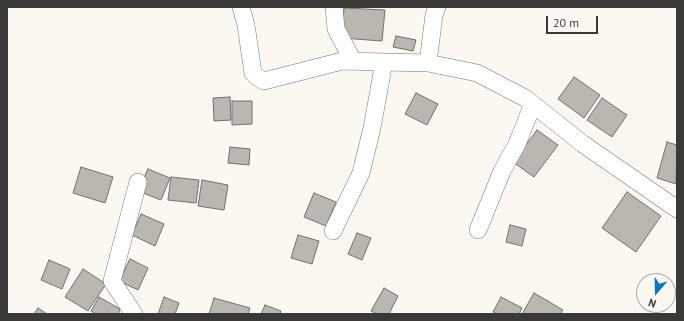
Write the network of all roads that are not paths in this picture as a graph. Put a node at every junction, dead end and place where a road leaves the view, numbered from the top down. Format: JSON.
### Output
{"nodes":[{"id":1,"x":241,"y":7,"type":"edge"},
{"id":2,"x":334,"y":7,"type":"edge"},
{"id":3,"x":437,"y":7,"type":"edge"},
{"id":4,"x":353,"y":61,"type":"junction"},
{"id":5,"x":384,"y":62,"type":"junction"},
{"id":6,"x":428,"y":63,"type":"junction"},
{"id":7,"x":533,"y":104,"type":"junction"},
{"id":8,"x":138,"y":182,"type":"dead end"},
{"id":9,"x":677,"y":209,"type":"edge"},
{"id":10,"x":478,"y":230,"type":"dead end"},
{"id":11,"x":333,"y":231,"type":"dead end"},
{"id":12,"x":134,"y":314,"type":"edge"}],
"edges":[{"from":1,"to":4,"type":"street"},
{"from":2,"to":4,"type":"street"},
{"from":3,"to":6,"type":"street"},
{"from":4,"to":5,"type":"street"},
{"from":5,"to":6,"type":"street"},
{"from":5,"to":11,"type":"street"},
{"from":6,"to":7,"type":"street"},
{"from":7,"to":9,"type":"street"},
{"from":7,"to":10,"type":"street"},
{"from":8,"to":12,"type":"street"}]}
